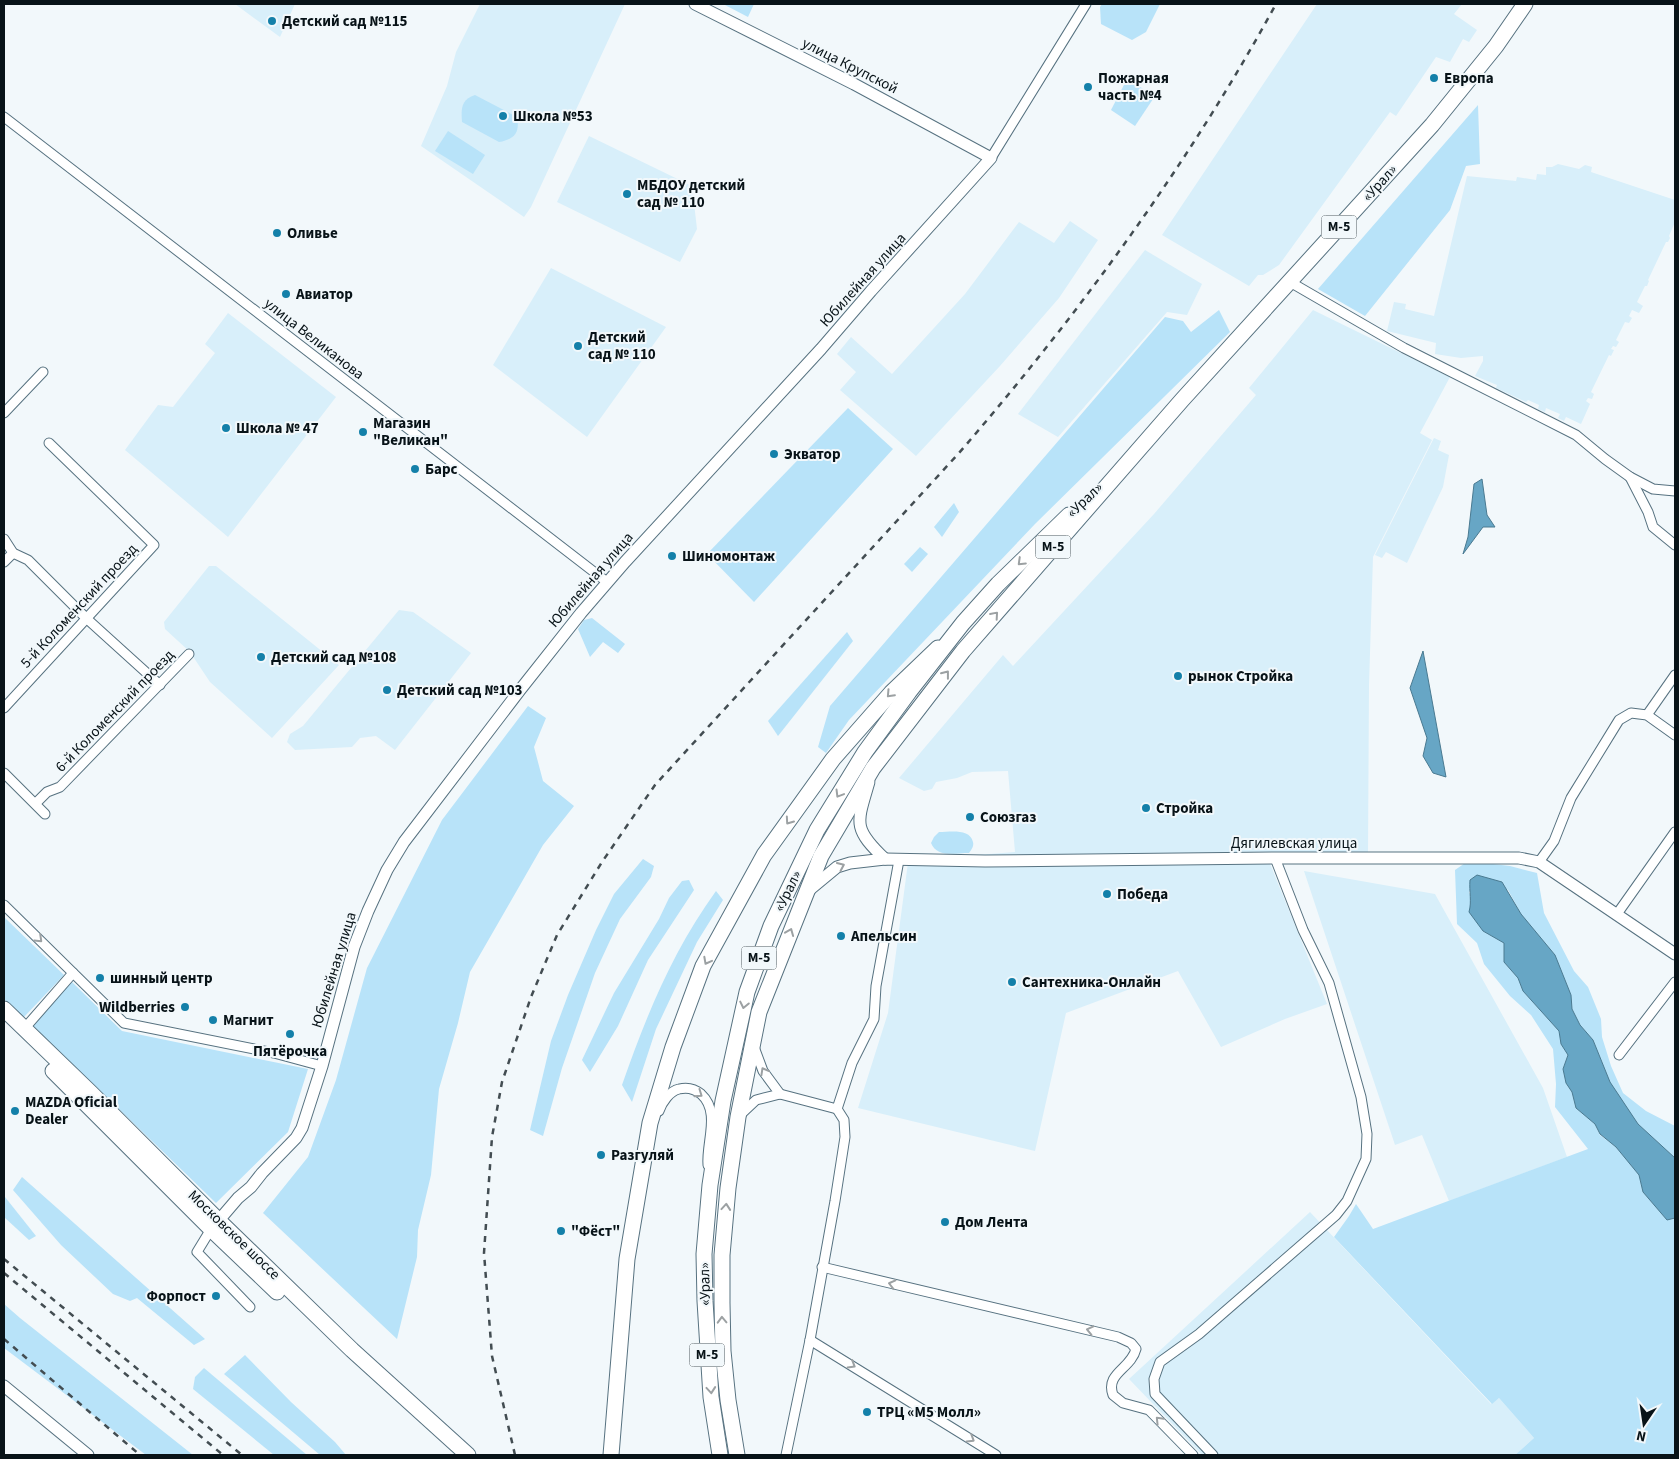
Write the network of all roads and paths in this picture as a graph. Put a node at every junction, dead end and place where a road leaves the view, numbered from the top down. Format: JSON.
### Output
{"nodes":[{"id":1,"x":695,"y":4,"type":"edge"},
{"id":2,"x":1086,"y":4,"type":"edge"},
{"id":3,"x":1525,"y":4,"type":"edge"},
{"id":4,"x":4,"y":117,"type":"edge"},
{"id":5,"x":991,"y":158,"type":"junction"},
{"id":6,"x":1290,"y":282,"type":"junction"},
{"id":7,"x":43,"y":372,"type":"dead end"},
{"id":8,"x":4,"y":414,"type":"edge"},
{"id":9,"x":49,"y":443,"type":"dead end"},
{"id":10,"x":1145,"y":444,"type":"junction"},
{"id":11,"x":1630,"y":477,"type":"junction"},
{"id":12,"x":1675,"y":491,"type":"edge"},
{"id":13,"x":4,"y":539,"type":"edge"},
{"id":14,"x":1675,"y":545,"type":"edge"},
{"id":15,"x":13,"y":553,"type":"junction"},
{"id":16,"x":4,"y":562,"type":"edge"},
{"id":17,"x":607,"y":582,"type":"junction"},
{"id":18,"x":86,"y":618,"type":"junction"},
{"id":19,"x":963,"y":624,"type":"junction"},
{"id":20,"x":189,"y":654,"type":"dead end"},
{"id":21,"x":1675,"y":675,"type":"edge"},
{"id":22,"x":160,"y":684,"type":"junction"},
{"id":23,"x":4,"y":708,"type":"edge"},
{"id":24,"x":1647,"y":715,"type":"junction"},
{"id":25,"x":1675,"y":735,"type":"edge"},
{"id":26,"x":873,"y":768,"type":"junction"},
{"id":27,"x":4,"y":773,"type":"edge"},
{"id":28,"x":36,"y":804,"type":"junction"},
{"id":29,"x":45,"y":814,"type":"dead end"},
{"id":30,"x":1675,"y":832,"type":"edge"},
{"id":31,"x":1275,"y":858,"type":"junction"},
{"id":32,"x":885,"y":859,"type":"junction"},
{"id":33,"x":899,"y":860,"type":"junction"},
{"id":34,"x":1539,"y":862,"type":"junction"},
{"id":35,"x":805,"y":894,"type":"junction"},
{"id":36,"x":4,"y":905,"type":"edge"},
{"id":37,"x":1616,"y":914,"type":"junction"},
{"id":38,"x":1675,"y":954,"type":"edge"},
{"id":39,"x":73,"y":973,"type":"junction"},
{"id":40,"x":1675,"y":982,"type":"edge"},
{"id":41,"x":4,"y":1009,"type":"edge"},
{"id":42,"x":4,"y":1023,"type":"edge"},
{"id":43,"x":24,"y":1029,"type":"junction"},
{"id":44,"x":753,"y":1044,"type":"junction"},
{"id":45,"x":1619,"y":1055,"type":"dead end"},
{"id":46,"x":322,"y":1066,"type":"junction"},
{"id":47,"x":780,"y":1094,"type":"junction"},
{"id":48,"x":837,"y":1109,"type":"junction"},
{"id":49,"x":738,"y":1118,"type":"junction"},
{"id":50,"x":648,"y":1139,"type":"junction"},
{"id":51,"x":710,"y":1185,"type":"junction"},
{"id":52,"x":215,"y":1225,"type":"junction"},
{"id":53,"x":822,"y":1267,"type":"junction"},
{"id":54,"x":250,"y":1306,"type":"dead end"},
{"id":55,"x":810,"y":1340,"type":"junction"},
{"id":56,"x":4,"y":1386,"type":"edge"},
{"id":57,"x":88,"y":1455,"type":"edge"},
{"id":58,"x":454,"y":1455,"type":"edge"},
{"id":59,"x":468,"y":1455,"type":"edge"},
{"id":60,"x":611,"y":1455,"type":"edge"},
{"id":61,"x":720,"y":1455,"type":"edge"},
{"id":62,"x":737,"y":1455,"type":"edge"},
{"id":63,"x":786,"y":1455,"type":"edge"},
{"id":64,"x":996,"y":1455,"type":"edge"},
{"id":65,"x":1193,"y":1455,"type":"edge"},
{"id":66,"x":1213,"y":1455,"type":"edge"}],
"edges":[{"from":1,"to":5,"type":"street","name":"улица Крупской"},
{"from":2,"to":5,"type":"street","name":"Юбилейная улица"},
{"from":3,"to":6,"type":"main road","name":"«Урал»","number":"М-5"},
{"from":4,"to":17,"type":"street","name":"улица Великанова"},
{"from":5,"to":17,"type":"street","name":"Юбилейная улица"},
{"from":6,"to":10,"type":"main road","name":"«Урал»","number":"М-5"},
{"from":6,"to":11,"type":"street"},
{"from":7,"to":8,"type":"street"},
{"from":9,"to":18,"type":"street","name":"5-й Коломенский проезд"},
{"from":10,"to":19,"type":"main road","name":"«Урал»","number":"М-5","one_way":true},
{"from":26,"to":10,"type":"main road","name":"«Урал»","number":"М-5","one_way":true},
{"from":11,"to":12,"type":"street"},
{"from":11,"to":14,"type":"street"},
{"from":13,"to":15,"type":"street"},
{"from":15,"to":16,"type":"street"},
{"from":15,"to":18,"type":"street"},
{"from":17,"to":46,"type":"street","name":"Юбилейная улица"},
{"from":18,"to":22,"type":"street"},
{"from":18,"to":23,"type":"street","name":"5-й Коломенский проезд"},
{"from":19,"to":50,"type":"main road","one_way":true},
{"from":19,"to":51,"type":"main road","name":"«Урал»","number":"М-5","one_way":true},
{"from":20,"to":22,"type":"street","name":"6-й Коломенский проезд"},
{"from":21,"to":24,"type":"street"},
{"from":22,"to":28,"type":"street","name":"6-й Коломенский проезд"},
{"from":24,"to":25,"type":"street"},
{"from":24,"to":34,"type":"street"},
{"from":26,"to":32,"type":"street"},
{"from":26,"to":35,"type":"main road","name":"«Урал»","number":"М-5"},
{"from":27,"to":28,"type":"street"},
{"from":28,"to":29,"type":"street"},
{"from":30,"to":37,"type":"street"},
{"from":31,"to":33,"type":"street","name":"Дягилевская улица"},
{"from":31,"to":34,"type":"street","name":"Дягилевская улица"},
{"from":31,"to":66,"type":"street"},
{"from":32,"to":33,"type":"street","name":"Дягилевская улица"},
{"from":35,"to":32,"type":"street","name":"Дягилевская улица","one_way":true},
{"from":33,"to":48,"type":"street"},
{"from":34,"to":37,"type":"street","name":"Дягилевская улица"},
{"from":44,"to":35,"type":"main road","name":"«Урал»","number":"М-5","one_way":true},
{"from":36,"to":39,"type":"street","one_way":true},
{"from":37,"to":38,"type":"street","name":"Дягилевская улица"},
{"from":39,"to":43,"type":"street"},
{"from":39,"to":46,"type":"street"},
{"from":40,"to":45,"type":"street"},
{"from":41,"to":43,"type":"main road","name":"Московское шоссе"},
{"from":42,"to":52,"type":"main road","name":"Московское шоссе"},
{"from":43,"to":52,"type":"main road","name":"Московское шоссе"},
{"from":47,"to":44,"type":"street","one_way":true},
{"from":44,"to":49,"type":"main road","name":"«Урал»","number":"М-5"},
{"from":46,"to":52,"type":"street","name":"Юбилейная улица"},
{"from":47,"to":48,"type":"street"},
{"from":47,"to":49,"type":"street"},
{"from":48,"to":53,"type":"street"},
{"from":62,"to":49,"type":"main road","name":"«Урал»","number":"М-5","one_way":true},
{"from":50,"to":51,"type":"street","one_way":true},
{"from":50,"to":60,"type":"main road"},
{"from":51,"to":61,"type":"main road","name":"«Урал»","number":"М-5","one_way":true},
{"from":52,"to":54,"type":"street"},
{"from":52,"to":58,"type":"main road","name":"Московское шоссе"},
{"from":52,"to":59,"type":"main road","name":"Московское шоссе"},
{"from":53,"to":55,"type":"street"},
{"from":65,"to":53,"type":"street","one_way":true},
{"from":55,"to":63,"type":"street"},
{"from":55,"to":64,"type":"street","one_way":true},
{"from":56,"to":57,"type":"street"}]}
